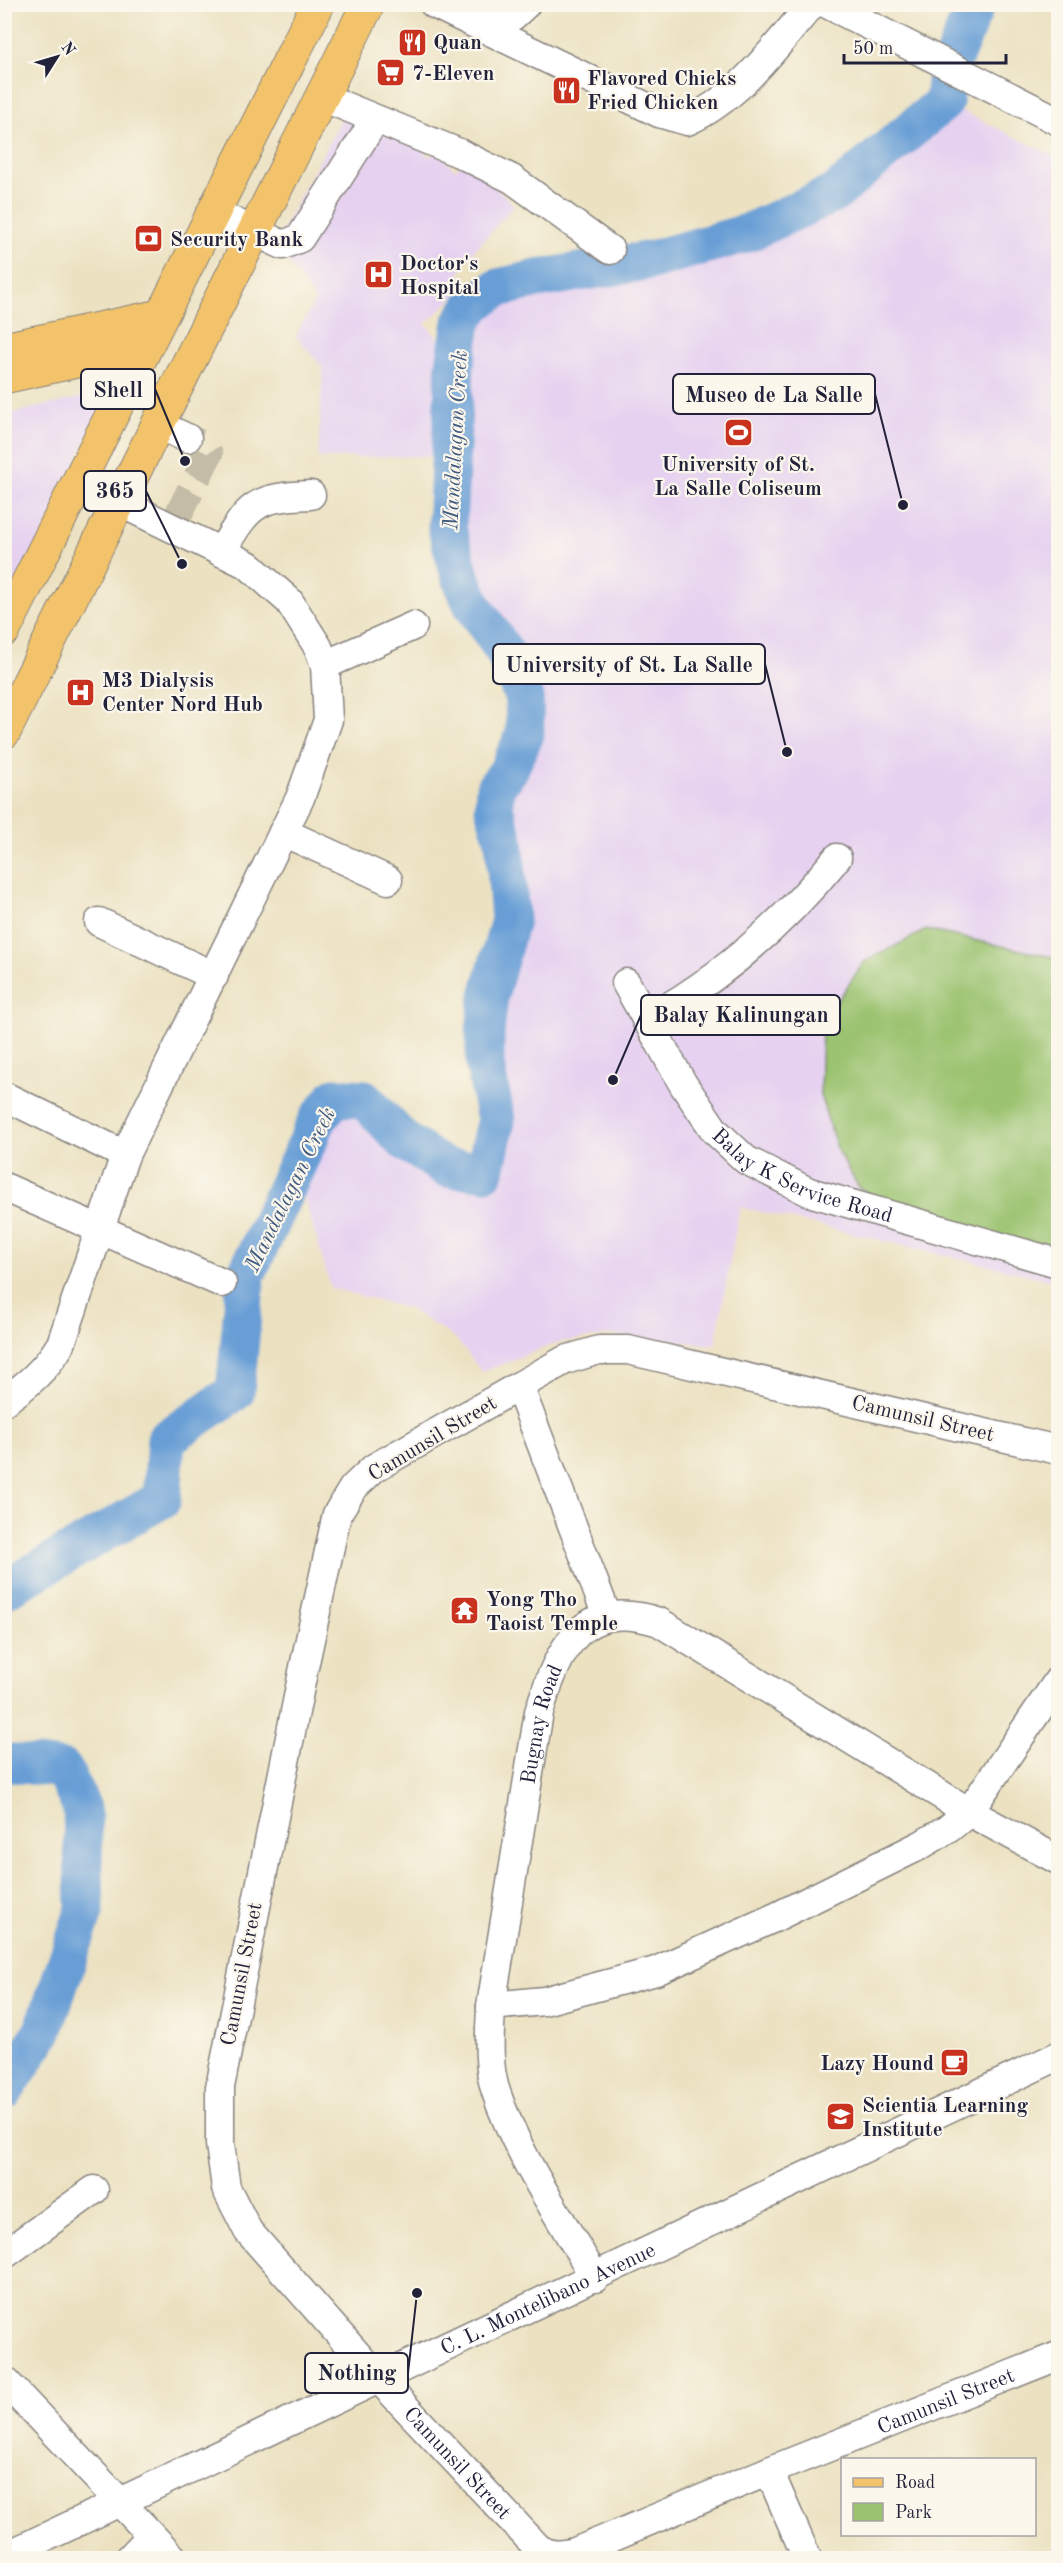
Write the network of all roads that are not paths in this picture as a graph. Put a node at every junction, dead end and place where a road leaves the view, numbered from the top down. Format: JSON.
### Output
{"nodes":[{"id":1,"x":318,"y":4,"type":"edge"},
{"id":2,"x":368,"y":4,"type":"edge"},
{"id":3,"x":434,"y":4,"type":"edge"},
{"id":4,"x":489,"y":4,"type":"edge"},
{"id":5,"x":526,"y":4,"type":"edge"},
{"id":6,"x":812,"y":4,"type":"edge"},
{"id":7,"x":827,"y":4,"type":"edge"},
{"id":8,"x":322,"y":97,"type":"junction"},
{"id":9,"x":375,"y":120,"type":"junction"},
{"id":10,"x":1059,"y":121,"type":"edge"},
{"id":11,"x":213,"y":212,"type":"junction"},
{"id":12,"x":255,"y":233,"type":"junction"},
{"id":13,"x":610,"y":250,"type":"dead end"},
{"id":14,"x":161,"y":316,"type":"junction"},
{"id":15,"x":146,"y":346,"type":"junction"},
{"id":16,"x":4,"y":349,"type":"edge"},
{"id":17,"x":4,"y":377,"type":"edge"},
{"id":18,"x":78,"y":482,"type":"junction"},
{"id":19,"x":311,"y":495,"type":"dead end"},
{"id":20,"x":121,"y":502,"type":"junction"},
{"id":21,"x":221,"y":552,"type":"junction"},
{"id":22,"x":25,"y":589,"type":"junction"},
{"id":23,"x":67,"y":609,"type":"junction"},
{"id":24,"x":413,"y":626,"type":"dead end"},
{"id":25,"x":4,"y":630,"type":"edge"},
{"id":26,"x":325,"y":665,"type":"junction"},
{"id":27,"x":4,"y":732,"type":"edge"},
{"id":28,"x":283,"y":832,"type":"junction"},
{"id":29,"x":837,"y":858,"type":"dead end"},
{"id":30,"x":388,"y":880,"type":"dead end"},
{"id":31,"x":99,"y":922,"type":"dead end"},
{"id":32,"x":214,"y":976,"type":"junction"},
{"id":33,"x":626,"y":984,"type":"dead end"},
{"id":34,"x":646,"y":1020,"type":"junction"},
{"id":35,"x":4,"y":1096,"type":"edge"},
{"id":36,"x":125,"y":1155,"type":"junction"},
{"id":37,"x":4,"y":1187,"type":"edge"},
{"id":38,"x":99,"y":1228,"type":"junction"},
{"id":39,"x":1059,"y":1263,"type":"edge"},
{"id":40,"x":222,"y":1283,"type":"dead end"},
{"id":41,"x":519,"y":1386,"type":"junction"},
{"id":42,"x":4,"y":1401,"type":"edge"},
{"id":43,"x":1059,"y":1450,"type":"edge"},
{"id":44,"x":607,"y":1616,"type":"junction"},
{"id":45,"x":1059,"y":1681,"type":"edge"},
{"id":46,"x":969,"y":1812,"type":"junction"},
{"id":47,"x":1059,"y":1860,"type":"edge"},
{"id":48,"x":491,"y":2006,"type":"junction"},
{"id":49,"x":1059,"y":2056,"type":"edge"},
{"id":50,"x":94,"y":2190,"type":"dead end"},
{"id":51,"x":4,"y":2254,"type":"edge"},
{"id":52,"x":595,"y":2278,"type":"junction"},
{"id":53,"x":1059,"y":2356,"type":"edge"},
{"id":54,"x":378,"y":2378,"type":"junction"},
{"id":55,"x":4,"y":2380,"type":"edge"},
{"id":56,"x":769,"y":2471,"type":"junction"},
{"id":57,"x":118,"y":2502,"type":"junction"},
{"id":58,"x":151,"y":2536,"type":"junction"},
{"id":59,"x":4,"y":2557,"type":"edge"},
{"id":60,"x":130,"y":2559,"type":"edge"},
{"id":61,"x":173,"y":2559,"type":"edge"},
{"id":62,"x":807,"y":2559,"type":"edge"}],
"edges":[{"from":1,"to":11,"type":"main road"},
{"from":2,"to":8,"type":"main road"},
{"from":3,"to":6,"type":"street"},
{"from":4,"to":5,"type":"street"},
{"from":7,"to":10,"type":"street"},
{"from":8,"to":9,"type":"street"},
{"from":8,"to":12,"type":"main road"},
{"from":9,"to":12,"type":"street"},
{"from":9,"to":13,"type":"street"},
{"from":11,"to":12,"type":"street"},
{"from":11,"to":14,"type":"main road"},
{"from":12,"to":20,"type":"main road"},
{"from":14,"to":15,"type":"main road"},
{"from":14,"to":16,"type":"main road"},
{"from":15,"to":17,"type":"main road"},
{"from":15,"to":18,"type":"main road"},
{"from":18,"to":20,"type":"street"},
{"from":18,"to":22,"type":"main road"},
{"from":19,"to":21,"type":"street"},
{"from":20,"to":21,"type":"street"},
{"from":20,"to":23,"type":"main road"},
{"from":21,"to":26,"type":"street"},
{"from":22,"to":23,"type":"main road"},
{"from":22,"to":25,"type":"main road"},
{"from":23,"to":27,"type":"main road"},
{"from":24,"to":26,"type":"street"},
{"from":26,"to":28,"type":"street"},
{"from":28,"to":30,"type":"street"},
{"from":28,"to":32,"type":"street"},
{"from":29,"to":34,"type":"street"},
{"from":31,"to":32,"type":"street"},
{"from":32,"to":36,"type":"street"},
{"from":33,"to":34,"type":"street","name":"Balay K Service Road"},
{"from":34,"to":39,"type":"street","name":"Balay K Service Road"},
{"from":35,"to":36,"type":"street"},
{"from":36,"to":38,"type":"street"},
{"from":37,"to":38,"type":"street"},
{"from":38,"to":40,"type":"street"},
{"from":38,"to":42,"type":"street"},
{"from":41,"to":43,"type":"street","name":"Camunsil Street"},
{"from":41,"to":44,"type":"street"},
{"from":41,"to":54,"type":"street","name":"Camunsil Street"},
{"from":44,"to":46,"type":"street","name":"Bugnay Road"},
{"from":44,"to":48,"type":"street","name":"Bugnay Road"},
{"from":45,"to":46,"type":"street"},
{"from":46,"to":47,"type":"street","name":"Bugnay Road"},
{"from":46,"to":48,"type":"street"},
{"from":48,"to":52,"type":"street","name":"Bugnay Road"},
{"from":49,"to":52,"type":"street","name":"C. L. Montelibano Avenue"},
{"from":50,"to":51,"type":"street"},
{"from":52,"to":54,"type":"street","name":"C. L. Montelibano Avenue"},
{"from":53,"to":56,"type":"street","name":"Camunsil Street"},
{"from":54,"to":56,"type":"street","name":"Camunsil Street"},
{"from":54,"to":57,"type":"street","name":"C. L. Montelibano Avenue"},
{"from":55,"to":57,"type":"street"},
{"from":56,"to":62,"type":"street"},
{"from":57,"to":58,"type":"street"},
{"from":57,"to":59,"type":"street","name":"C. L. Montelibano Avenue"},
{"from":58,"to":60,"type":"street"},
{"from":58,"to":61,"type":"street"}]}
